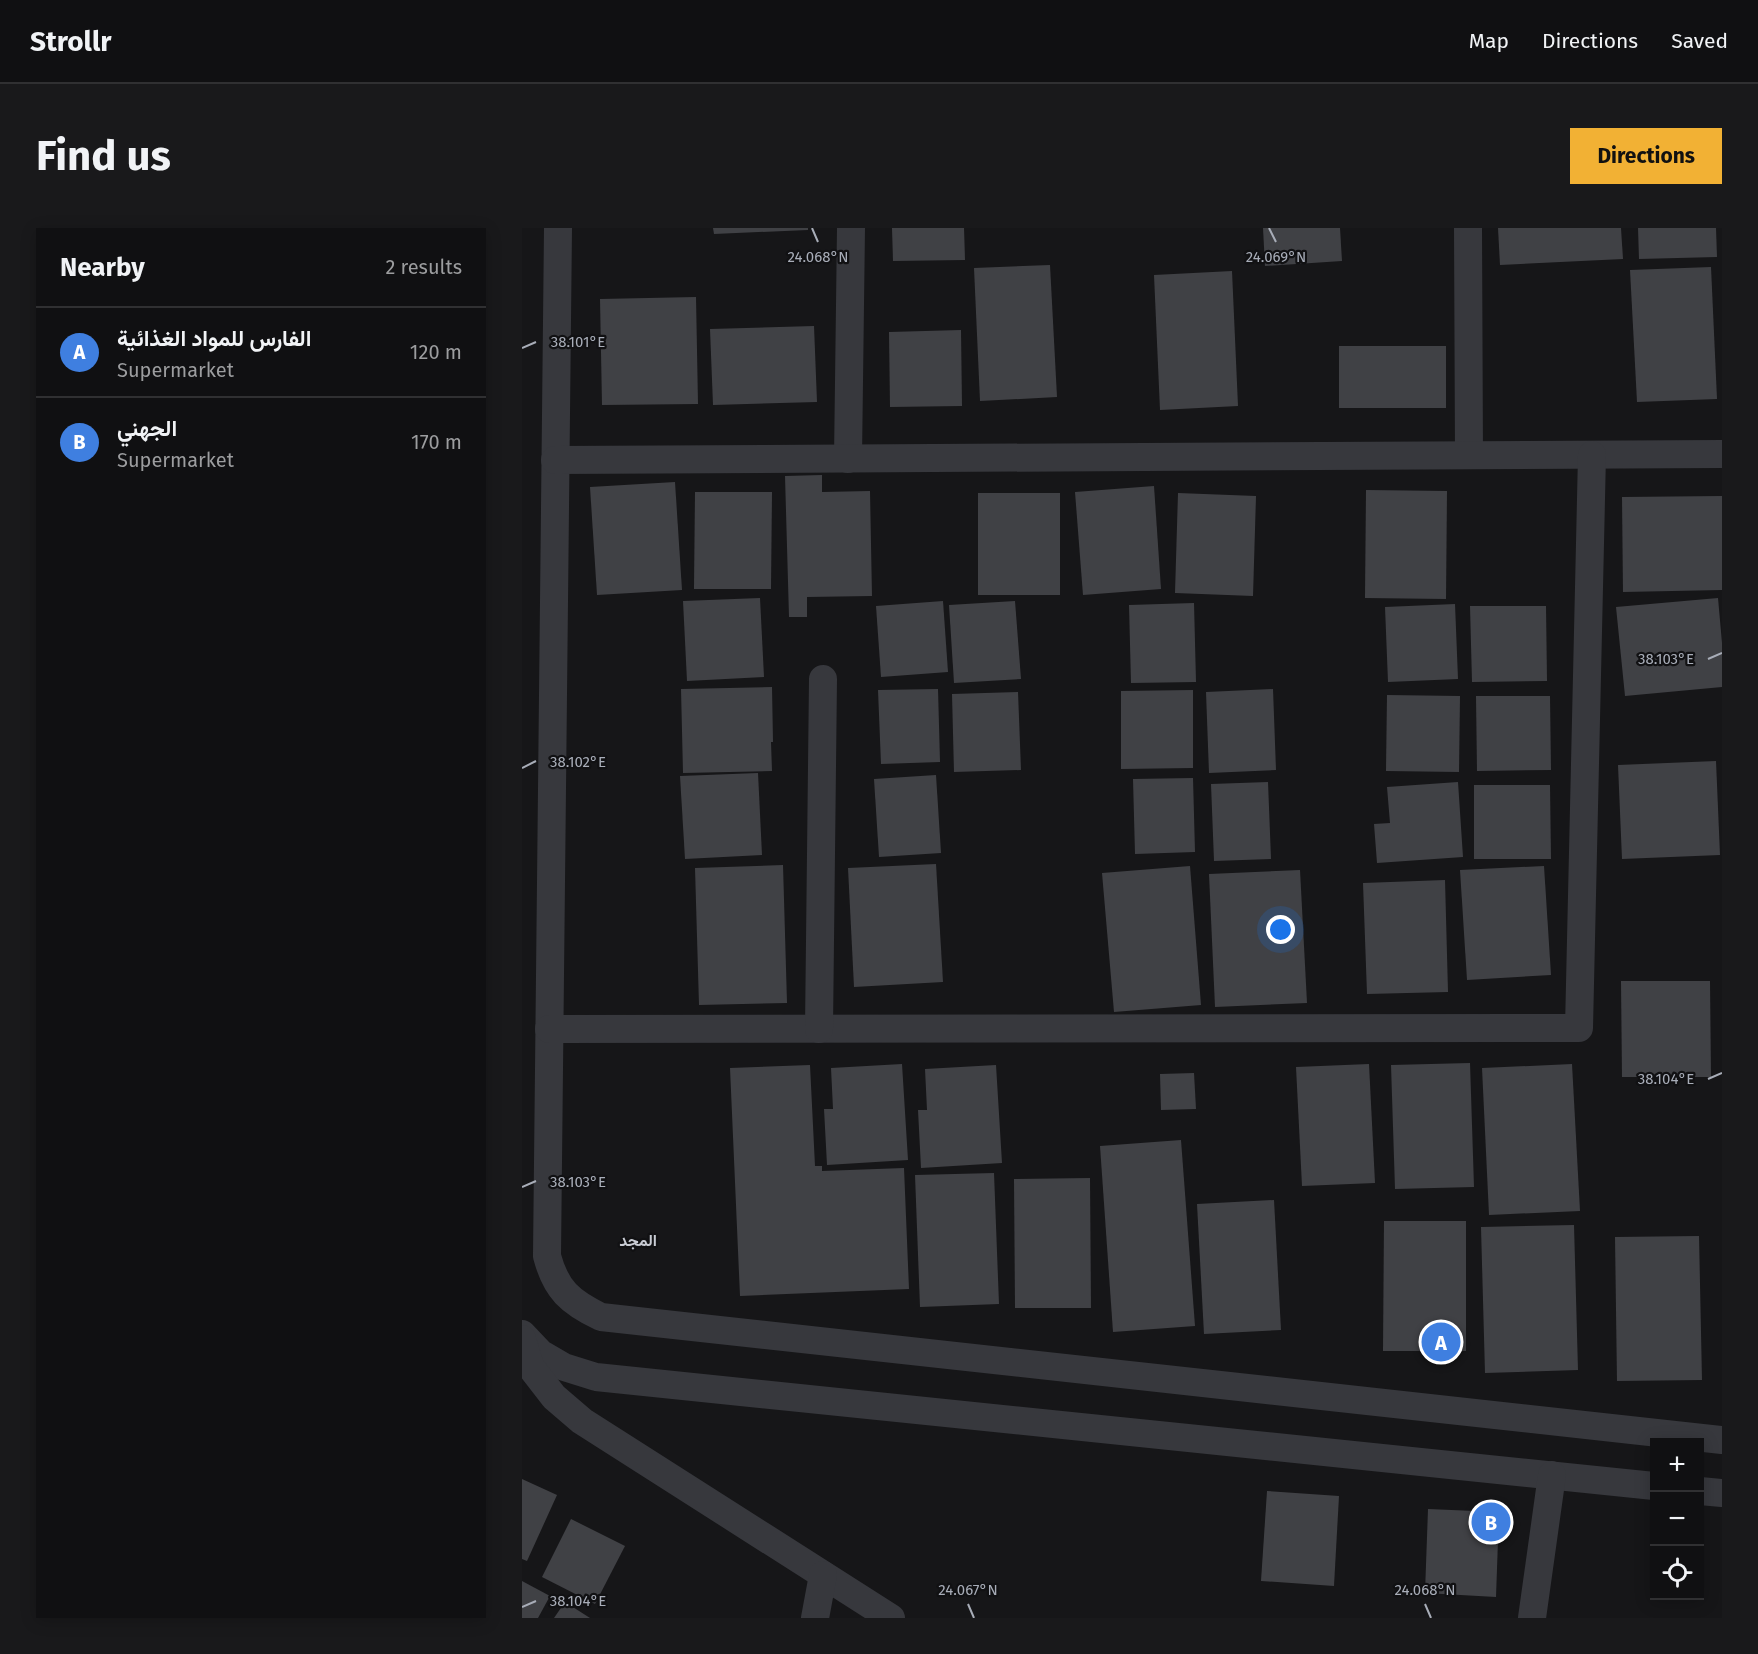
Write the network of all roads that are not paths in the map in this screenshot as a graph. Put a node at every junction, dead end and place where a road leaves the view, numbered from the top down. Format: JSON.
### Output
{"nodes":[{"id":1,"x":558,"y":228,"type":"edge"},
{"id":2,"x":851,"y":228,"type":"edge"},
{"id":3,"x":1468,"y":228,"type":"edge"},
{"id":4,"x":1722,"y":454,"type":"edge"},
{"id":5,"x":1469,"y":455,"type":"junction"},
{"id":6,"x":1592,"y":455,"type":"junction"},
{"id":7,"x":848,"y":459,"type":"junction"},
{"id":8,"x":555,"y":460,"type":"junction"},
{"id":9,"x":823,"y":679,"type":"dead end"},
{"id":10,"x":549,"y":1029,"type":"junction"},
{"id":11,"x":819,"y":1029,"type":"junction"},
{"id":12,"x":522,"y":1334,"type":"edge"},
{"id":13,"x":522,"y":1339,"type":"edge"},
{"id":14,"x":1722,"y":1440,"type":"edge"},
{"id":15,"x":1552,"y":1475,"type":"junction"},
{"id":16,"x":1650,"y":1486,"type":"edge"},
{"id":17,"x":1704,"y":1491,"type":"edge"},
{"id":18,"x":1722,"y":1493,"type":"edge"},
{"id":19,"x":823,"y":1575,"type":"junction"},
{"id":20,"x":815,"y":1618,"type":"edge"},
{"id":21,"x":891,"y":1618,"type":"edge"},
{"id":22,"x":1532,"y":1618,"type":"edge"}],
"edges":[{"from":1,"to":8,"type":"street"},
{"from":2,"to":7,"type":"street"},
{"from":3,"to":5,"type":"street"},
{"from":4,"to":6,"type":"street"},
{"from":5,"to":6,"type":"street"},
{"from":5,"to":7,"type":"street"},
{"from":6,"to":11,"type":"street"},
{"from":7,"to":8,"type":"street"},
{"from":8,"to":10,"type":"street"},
{"from":9,"to":11,"type":"street"},
{"from":10,"to":11,"type":"street"},
{"from":10,"to":14,"type":"street"},
{"from":12,"to":15,"type":"street"},
{"from":13,"to":19,"type":"street"},
{"from":15,"to":16,"type":"street"},
{"from":15,"to":22,"type":"street"},
{"from":17,"to":18,"type":"street"},
{"from":19,"to":20,"type":"street"},
{"from":19,"to":21,"type":"street"}]}
